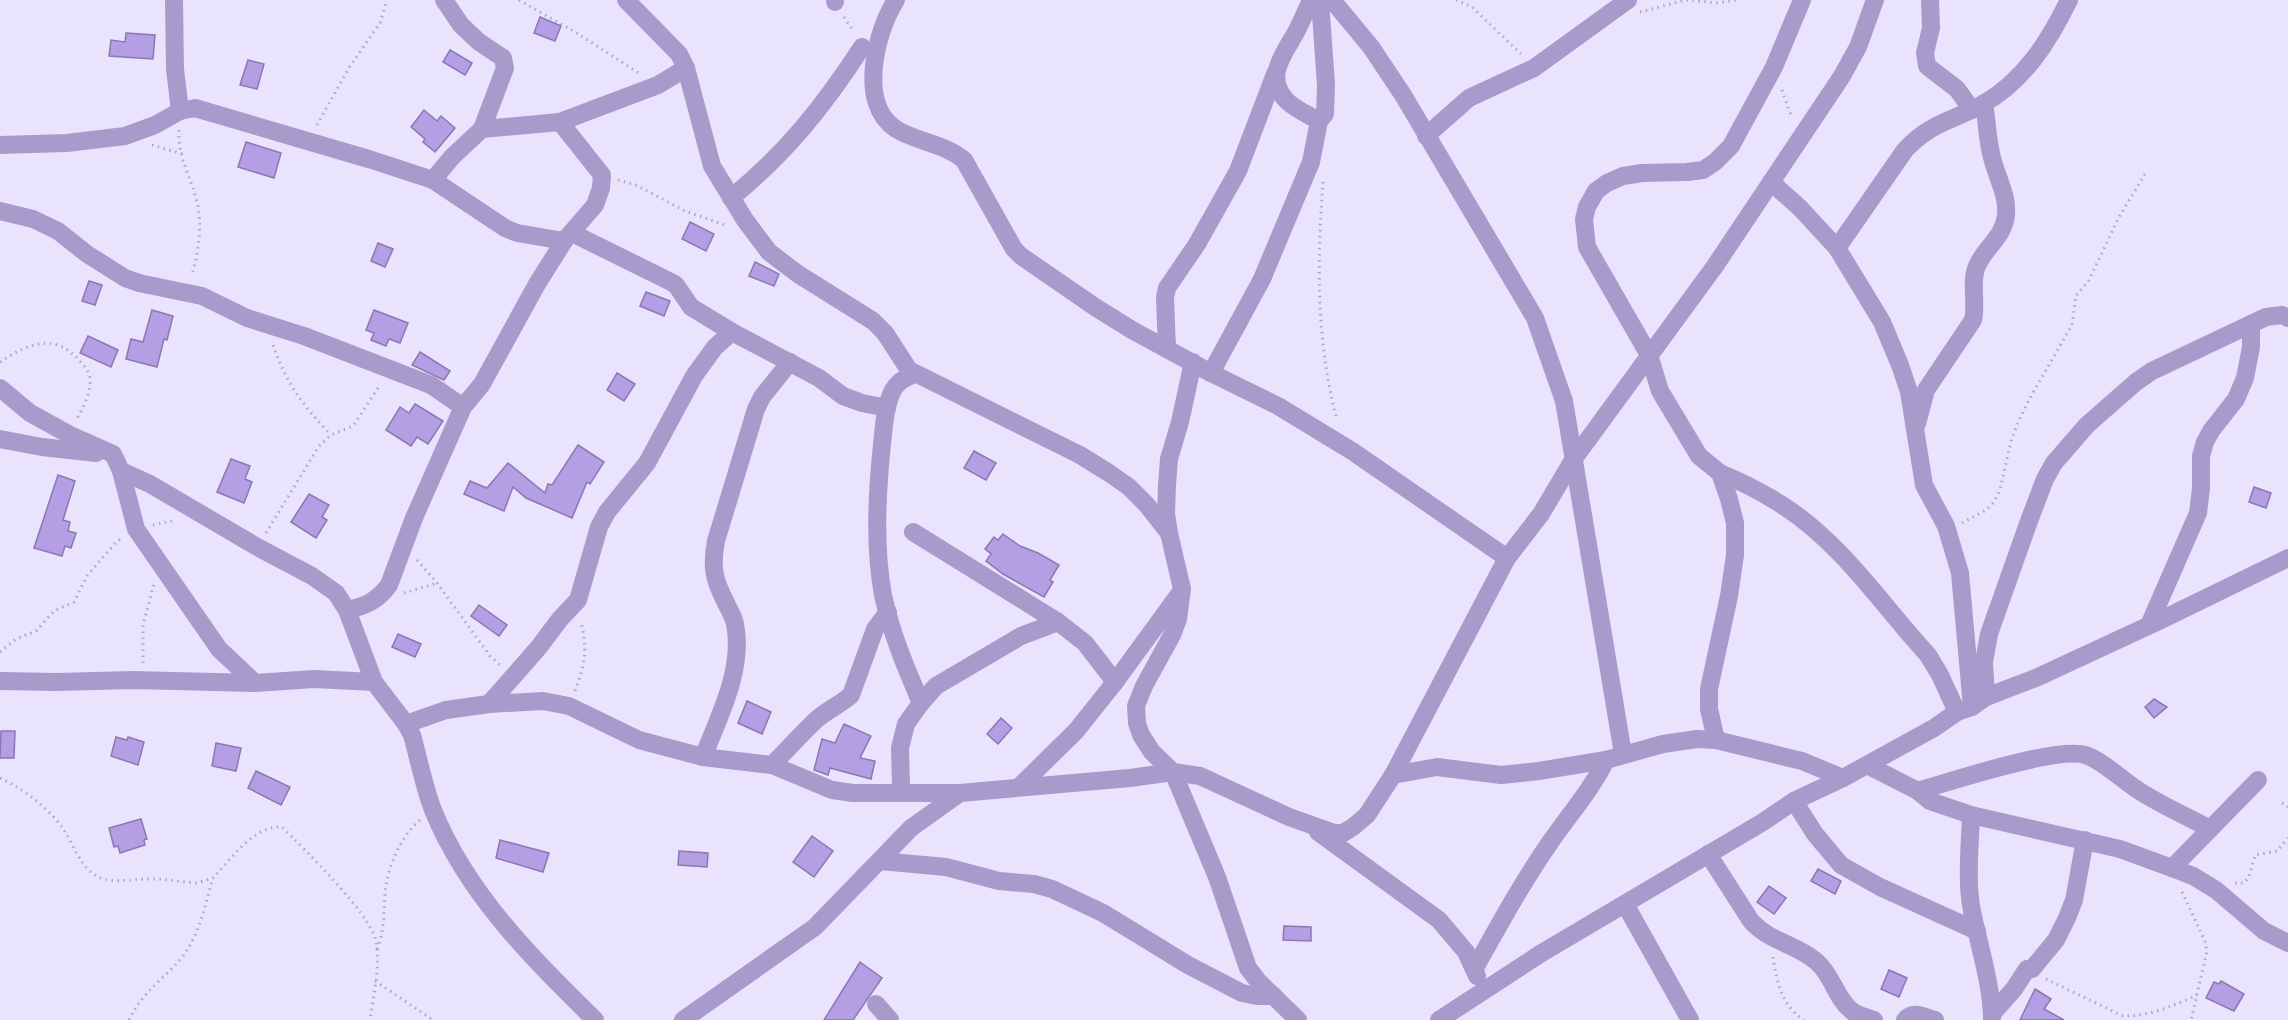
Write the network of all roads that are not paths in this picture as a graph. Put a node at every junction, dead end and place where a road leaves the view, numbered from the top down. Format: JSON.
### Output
{"nodes":[{"id":1,"x":174,"y":0,"type":"edge"},
{"id":2,"x":444,"y":0,"type":"edge"},
{"id":3,"x":626,"y":0,"type":"edge"},
{"id":4,"x":896,"y":0,"type":"edge"},
{"id":5,"x":1311,"y":0,"type":"edge"},
{"id":6,"x":1320,"y":0,"type":"edge"},
{"id":7,"x":1332,"y":0,"type":"edge"},
{"id":8,"x":1802,"y":0,"type":"edge"},
{"id":9,"x":1875,"y":0,"type":"edge"},
{"id":10,"x":1930,"y":0,"type":"edge"},
{"id":11,"x":2069,"y":0,"type":"edge"},
{"id":12,"x":1634,"y":6,"type":"edge"},
{"id":13,"x":862,"y":46,"type":"dead end"},
{"id":14,"x":686,"y":68,"type":"junction"},
{"id":15,"x":1275,"y":74,"type":"junction"},
{"id":16,"x":1978,"y":107,"type":"junction"},
{"id":17,"x":180,"y":111,"type":"junction"},
{"id":18,"x":1319,"y":121,"type":"junction"},
{"id":19,"x":560,"y":122,"type":"junction"},
{"id":20,"x":482,"y":129,"type":"junction"},
{"id":21,"x":1426,"y":136,"type":"junction"},
{"id":22,"x":0,"y":145,"type":"edge"},
{"id":23,"x":433,"y":180,"type":"junction"},
{"id":24,"x":1771,"y":182,"type":"junction"},
{"id":25,"x":731,"y":198,"type":"junction"},
{"id":26,"x":0,"y":211,"type":"edge"},
{"id":27,"x":568,"y":237,"type":"junction"},
{"id":28,"x":1837,"y":248,"type":"junction"},
{"id":29,"x":2288,"y":318,"type":"edge"},
{"id":30,"x":2251,"y":324,"type":"junction"},
{"id":31,"x":732,"y":332,"type":"junction"},
{"id":32,"x":1167,"y":349,"type":"junction"},
{"id":33,"x":1649,"y":355,"type":"junction"},
{"id":34,"x":790,"y":362,"type":"junction"},
{"id":35,"x":1193,"y":362,"type":"junction"},
{"id":36,"x":1212,"y":373,"type":"junction"},
{"id":37,"x":915,"y":374,"type":"junction"},
{"id":38,"x":0,"y":388,"type":"edge"},
{"id":39,"x":463,"y":407,"type":"junction"},
{"id":40,"x":887,"y":408,"type":"junction"},
{"id":41,"x":1915,"y":429,"type":"junction"},
{"id":42,"x":0,"y":439,"type":"edge"},
{"id":43,"x":1573,"y":460,"type":"junction"},
{"id":44,"x":117,"y":463,"type":"junction"},
{"id":45,"x":1720,"y":473,"type":"junction"},
{"id":46,"x":913,"y":532,"type":"dead end"},
{"id":47,"x":1169,"y":533,"type":"junction"},
{"id":48,"x":1507,"y":558,"type":"junction"},
{"id":49,"x":2288,"y":558,"type":"edge"},
{"id":50,"x":1182,"y":589,"type":"junction"},
{"id":51,"x":347,"y":610,"type":"junction"},
{"id":52,"x":888,"y":612,"type":"junction"},
{"id":53,"x":1058,"y":622,"type":"junction"},
{"id":54,"x":2149,"y":625,"type":"junction"},
{"id":55,"x":0,"y":681,"type":"edge"},
{"id":56,"x":374,"y":682,"type":"junction"},
{"id":57,"x":1115,"y":682,"type":"junction"},
{"id":58,"x":255,"y":683,"type":"junction"},
{"id":59,"x":921,"y":703,"type":"junction"},
{"id":60,"x":489,"y":704,"type":"junction"},
{"id":61,"x":1972,"y":705,"type":"junction"},
{"id":62,"x":406,"y":724,"type":"junction"},
{"id":63,"x":1716,"y":740,"type":"junction"},
{"id":64,"x":1623,"y":754,"type":"junction"},
{"id":65,"x":703,"y":757,"type":"junction"},
{"id":66,"x":1606,"y":760,"type":"junction"},
{"id":67,"x":772,"y":765,"type":"junction"},
{"id":68,"x":1867,"y":765,"type":"junction"},
{"id":69,"x":1173,"y":772,"type":"junction"},
{"id":70,"x":1393,"y":775,"type":"junction"},
{"id":71,"x":1843,"y":778,"type":"junction"},
{"id":72,"x":2258,"y":780,"type":"dead end"},
{"id":73,"x":1019,"y":787,"type":"junction"},
{"id":74,"x":1918,"y":791,"type":"junction"},
{"id":75,"x":905,"y":792,"type":"junction"},
{"id":76,"x":960,"y":793,"type":"junction"},
{"id":77,"x":1794,"y":801,"type":"junction"},
{"id":78,"x":1971,"y":815,"type":"junction"},
{"id":79,"x":1314,"y":827,"type":"junction"},
{"id":80,"x":2211,"y":829,"type":"junction"},
{"id":81,"x":2085,"y":840,"type":"junction"},
{"id":82,"x":1708,"y":854,"type":"junction"},
{"id":83,"x":880,"y":861,"type":"junction"},
{"id":84,"x":2172,"y":868,"type":"junction"},
{"id":85,"x":1625,"y":903,"type":"junction"},
{"id":86,"x":1977,"y":931,"type":"junction"},
{"id":87,"x":2288,"y":943,"type":"edge"},
{"id":88,"x":1475,"y":968,"type":"junction"},
{"id":89,"x":1480,"y":993,"type":"junction"},
{"id":90,"x":1274,"y":996,"type":"junction"},
{"id":91,"x":876,"y":1004,"type":"dead end"},
{"id":92,"x":1992,"y":1017,"type":"edge"},
{"id":93,"x":595,"y":1020,"type":"edge"},
{"id":94,"x":683,"y":1020,"type":"edge"},
{"id":95,"x":890,"y":1020,"type":"edge"},
{"id":96,"x":1298,"y":1020,"type":"edge"},
{"id":97,"x":1439,"y":1020,"type":"edge"},
{"id":98,"x":1690,"y":1020,"type":"edge"},
{"id":99,"x":1874,"y":1020,"type":"edge"},
{"id":100,"x":1905,"y":1020,"type":"edge"},
{"id":101,"x":1935,"y":1020,"type":"edge"}],
"edges":[{"from":1,"to":17,"type":"street"},
{"from":2,"to":20,"type":"street"},
{"from":3,"to":14,"type":"street"},
{"from":4,"to":32,"type":"street"},
{"from":5,"to":15,"type":"street"},
{"from":6,"to":18,"type":"street"},
{"from":7,"to":21,"type":"street"},
{"from":8,"to":33,"type":"street"},
{"from":9,"to":24,"type":"street"},
{"from":10,"to":16,"type":"street"},
{"from":11,"to":16,"type":"street"},
{"from":12,"to":21,"type":"street"},
{"from":13,"to":25,"type":"street"},
{"from":14,"to":19,"type":"street"},
{"from":14,"to":25,"type":"street"},
{"from":15,"to":18,"type":"street"},
{"from":15,"to":32,"type":"street"},
{"from":16,"to":28,"type":"street"},
{"from":16,"to":41,"type":"street"},
{"from":17,"to":22,"type":"street"},
{"from":17,"to":23,"type":"street"},
{"from":18,"to":36,"type":"street"},
{"from":19,"to":20,"type":"street"},
{"from":19,"to":27,"type":"street"},
{"from":20,"to":23,"type":"street"},
{"from":21,"to":43,"type":"street"},
{"from":23,"to":27,"type":"street"},
{"from":24,"to":28,"type":"street"},
{"from":24,"to":33,"type":"street"},
{"from":25,"to":37,"type":"street"},
{"from":26,"to":39,"type":"street"},
{"from":27,"to":31,"type":"street"},
{"from":27,"to":39,"type":"street"},
{"from":28,"to":41,"type":"street"},
{"from":29,"to":30,"type":"street"},
{"from":30,"to":54,"type":"street"},
{"from":30,"to":61,"type":"street"},
{"from":31,"to":34,"type":"street"},
{"from":31,"to":60,"type":"street"},
{"from":32,"to":35,"type":"street"},
{"from":33,"to":43,"type":"street"},
{"from":33,"to":45,"type":"street"},
{"from":34,"to":40,"type":"street"},
{"from":34,"to":65,"type":"street"},
{"from":35,"to":36,"type":"street"},
{"from":35,"to":47,"type":"street"},
{"from":36,"to":48,"type":"street"},
{"from":37,"to":40,"type":"street"},
{"from":37,"to":47,"type":"street"},
{"from":38,"to":44,"type":"street"},
{"from":39,"to":51,"type":"street"},
{"from":40,"to":52,"type":"street"},
{"from":41,"to":61,"type":"street"},
{"from":42,"to":44,"type":"street"},
{"from":43,"to":48,"type":"street"},
{"from":43,"to":64,"type":"street"},
{"from":44,"to":51,"type":"street"},
{"from":44,"to":58,"type":"street"},
{"from":45,"to":61,"type":"street"},
{"from":45,"to":63,"type":"street"},
{"from":46,"to":53,"type":"street"},
{"from":47,"to":50,"type":"street"},
{"from":48,"to":70,"type":"street"},
{"from":49,"to":54,"type":"street"},
{"from":50,"to":57,"type":"street"},
{"from":50,"to":69,"type":"street"},
{"from":51,"to":56,"type":"street"},
{"from":52,"to":59,"type":"street"},
{"from":52,"to":67,"type":"street"},
{"from":53,"to":57,"type":"street"},
{"from":53,"to":59,"type":"street"},
{"from":54,"to":61,"type":"street"},
{"from":55,"to":58,"type":"street"},
{"from":56,"to":58,"type":"street"},
{"from":56,"to":62,"type":"street"},
{"from":57,"to":73,"type":"street"},
{"from":59,"to":75,"type":"street"},
{"from":60,"to":62,"type":"street"},
{"from":60,"to":65,"type":"street"},
{"from":61,"to":68,"type":"street"},
{"from":62,"to":93,"type":"street"},
{"from":63,"to":64,"type":"street"},
{"from":63,"to":71,"type":"street"},
{"from":64,"to":66,"type":"street"},
{"from":65,"to":67,"type":"street"},
{"from":66,"to":70,"type":"street"},
{"from":66,"to":88,"type":"street"},
{"from":67,"to":75,"type":"street"},
{"from":68,"to":71,"type":"street"},
{"from":68,"to":74,"type":"street"},
{"from":69,"to":73,"type":"street"},
{"from":69,"to":79,"type":"street"},
{"from":69,"to":90,"type":"street"},
{"from":70,"to":79,"type":"street"},
{"from":71,"to":77,"type":"street"},
{"from":72,"to":80,"type":"street"},
{"from":73,"to":76,"type":"street"},
{"from":74,"to":78,"type":"street"},
{"from":74,"to":80,"type":"street"},
{"from":75,"to":76,"type":"street"},
{"from":76,"to":83,"type":"street"},
{"from":77,"to":82,"type":"street"},
{"from":77,"to":86,"type":"street"},
{"from":78,"to":81,"type":"street"},
{"from":78,"to":86,"type":"street"},
{"from":79,"to":88,"type":"street"},
{"from":80,"to":84,"type":"street"},
{"from":81,"to":84,"type":"street"},
{"from":81,"to":92,"type":"street"},
{"from":82,"to":85,"type":"street"},
{"from":82,"to":99,"type":"street"},
{"from":83,"to":90,"type":"street"},
{"from":83,"to":94,"type":"street"},
{"from":84,"to":87,"type":"street"},
{"from":85,"to":89,"type":"street"},
{"from":85,"to":98,"type":"street"},
{"from":86,"to":92,"type":"street"},
{"from":88,"to":89,"type":"street"},
{"from":89,"to":97,"type":"street"},
{"from":90,"to":96,"type":"street"},
{"from":91,"to":95,"type":"street"},
{"from":100,"to":101,"type":"street"}]}
